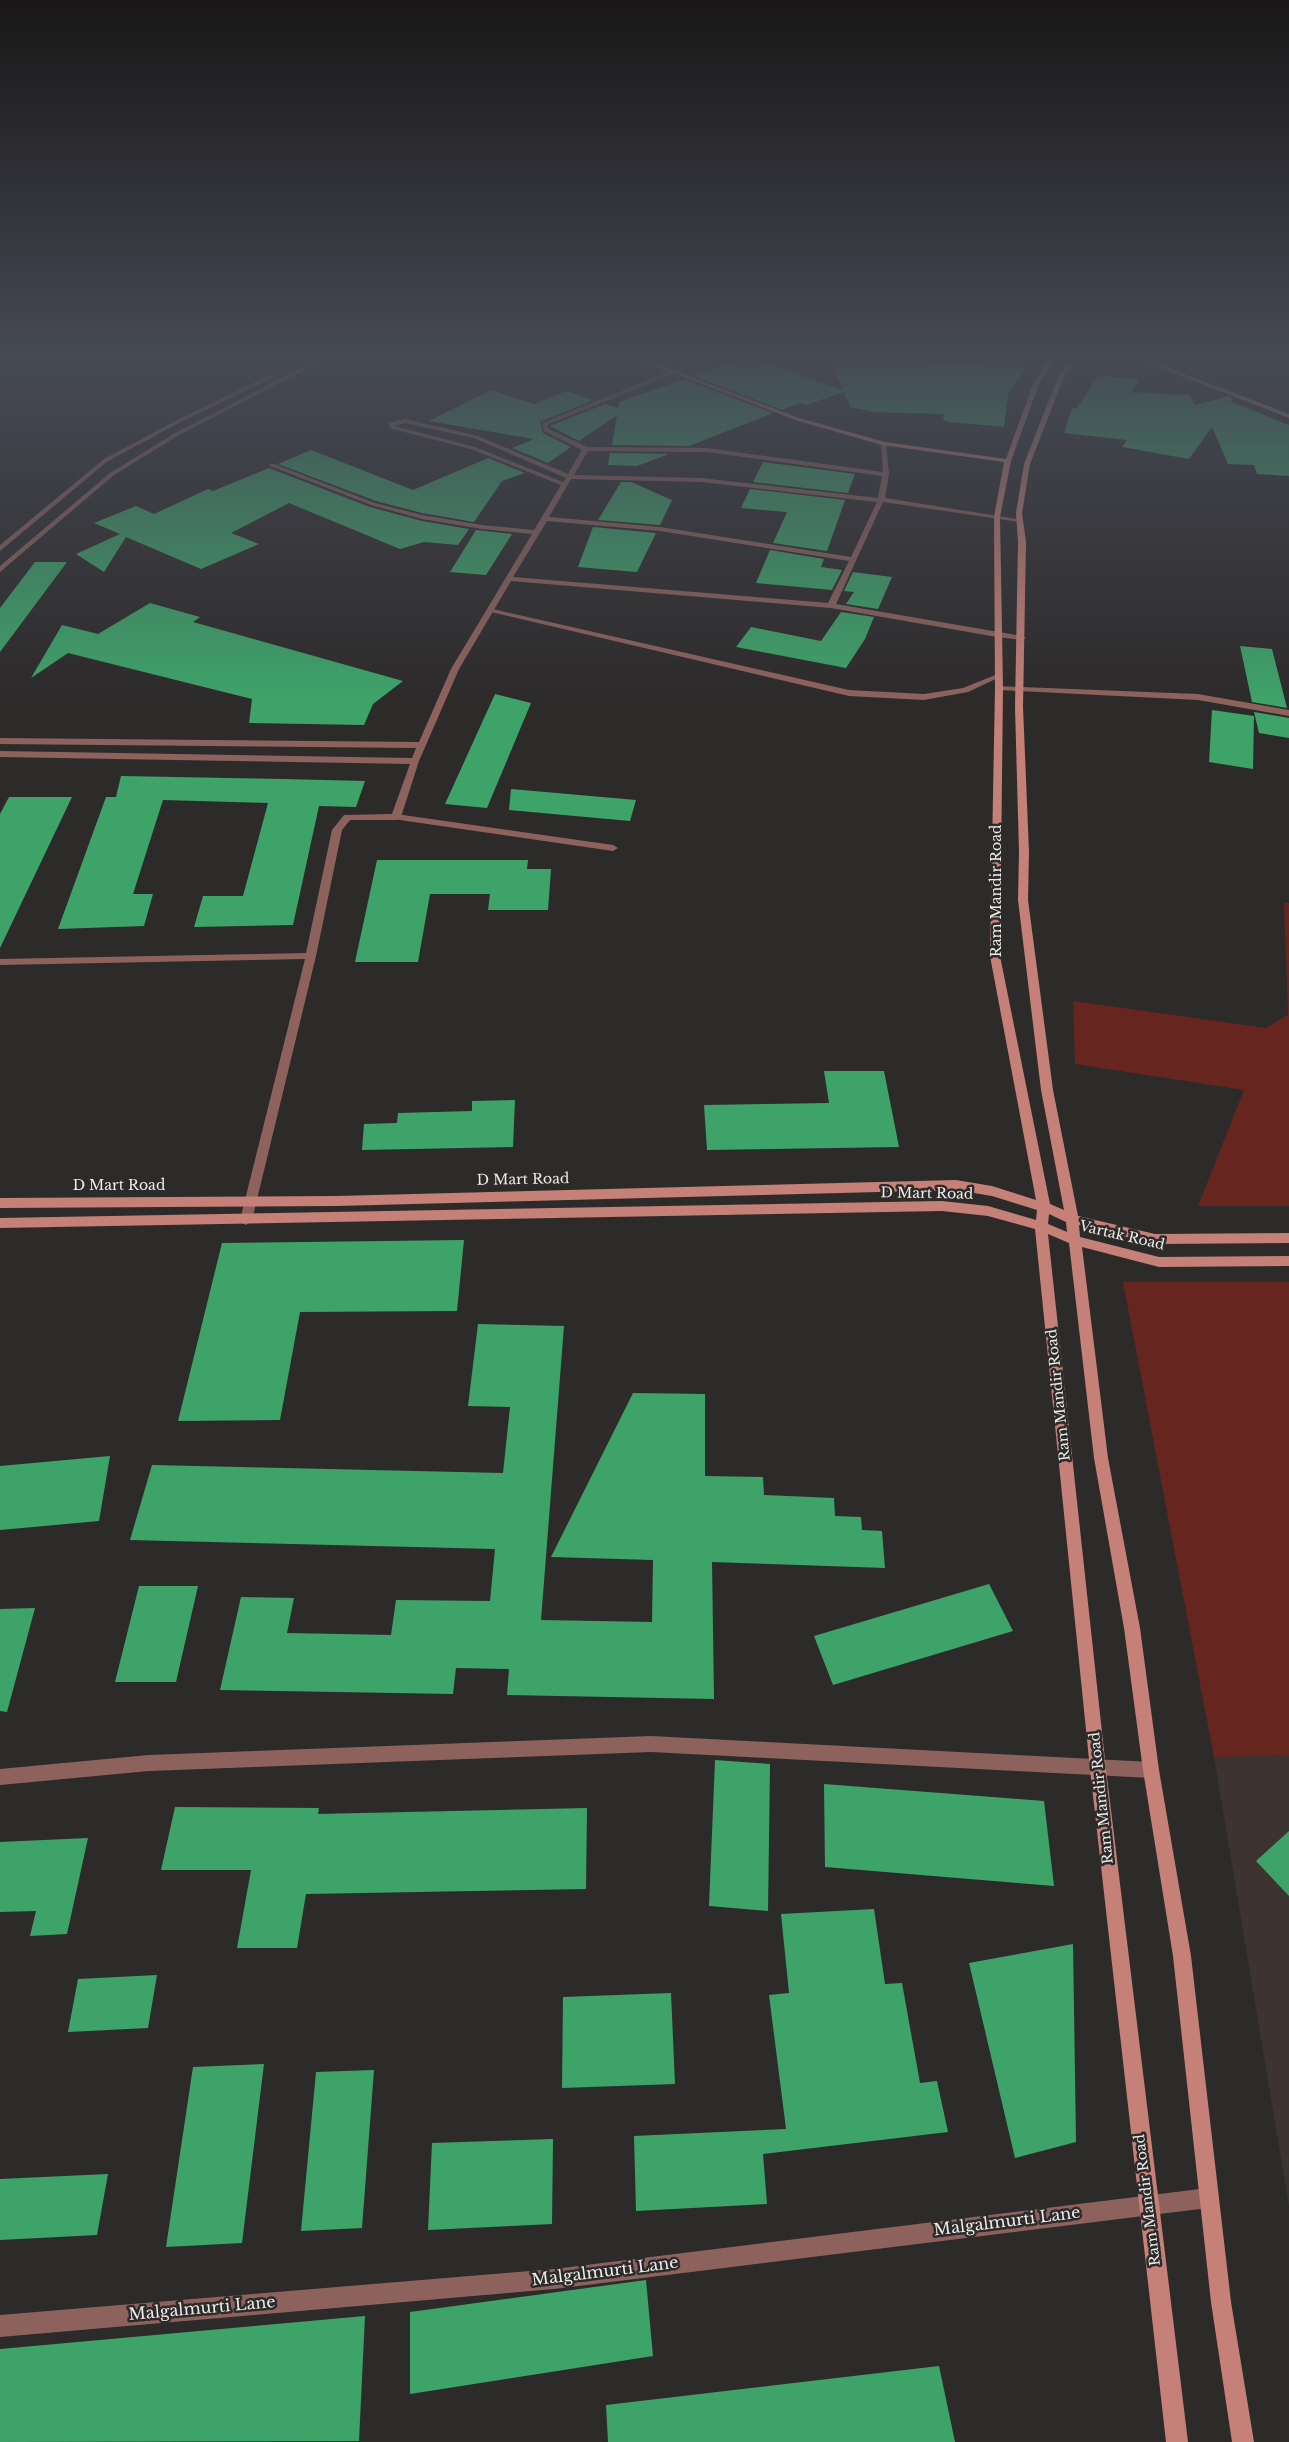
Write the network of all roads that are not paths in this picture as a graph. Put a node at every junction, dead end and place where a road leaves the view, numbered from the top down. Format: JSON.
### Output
{"nodes":[{"id":1,"x":90,"y":473,"type":"edge"},
{"id":2,"x":114,"y":473,"type":"edge"},
{"id":3,"x":292,"y":473,"type":"edge"},
{"id":4,"x":545,"y":473,"type":"edge"},
{"id":5,"x":552,"y":473,"type":"edge"},
{"id":6,"x":573,"y":473,"type":"edge"},
{"id":7,"x":878,"y":473,"type":"edge"},
{"id":8,"x":1006,"y":473,"type":"edge"},
{"id":9,"x":1025,"y":473,"type":"edge"},
{"id":10,"x":886,"y":474,"type":"joint"},
{"id":11,"x":568,"y":481,"type":"junction"},
{"id":12,"x":880,"y":500,"type":"junction"},
{"id":13,"x":51,"y":504,"type":"junction"},
{"id":14,"x":73,"y":506,"type":"junction"},
{"id":15,"x":997,"y":517,"type":"junction"},
{"id":16,"x":546,"y":518,"type":"junction"},
{"id":17,"x":1020,"y":520,"type":"junction"},
{"id":18,"x":538,"y":532,"type":"junction"},
{"id":19,"x":0,"y":550,"type":"edge"},
{"id":20,"x":19,"y":553,"type":"junction"},
{"id":21,"x":852,"y":559,"type":"junction"},
{"id":22,"x":0,"y":570,"type":"edge"},
{"id":23,"x":510,"y":579,"type":"junction"},
{"id":24,"x":831,"y":606,"type":"junction"},
{"id":25,"x":491,"y":610,"type":"junction"},
{"id":26,"x":997,"y":635,"type":"junction"},
{"id":27,"x":1022,"y":638,"type":"junction"},
{"id":28,"x":998,"y":682,"type":"junction"},
{"id":29,"x":1020,"y":689,"type":"junction"},
{"id":30,"x":1289,"y":713,"type":"edge"},
{"id":31,"x":0,"y":741,"type":"edge"},
{"id":32,"x":422,"y":746,"type":"junction"},
{"id":33,"x":0,"y":754,"type":"edge"},
{"id":34,"x":415,"y":761,"type":"junction"},
{"id":35,"x":396,"y":816,"type":"junction"},
{"id":36,"x":613,"y":848,"type":"dead end"},
{"id":37,"x":311,"y":956,"type":"junction"},
{"id":38,"x":0,"y":962,"type":"edge"},
{"id":39,"x":251,"y":1200,"type":"junction"},
{"id":40,"x":0,"y":1203,"type":"edge"},
{"id":41,"x":1044,"y":1207,"type":"junction"},
{"id":42,"x":1072,"y":1219,"type":"junction"},
{"id":43,"x":246,"y":1220,"type":"junction"},
{"id":44,"x":0,"y":1223,"type":"edge"},
{"id":45,"x":1041,"y":1226,"type":"junction"},
{"id":46,"x":1289,"y":1238,"type":"edge"},
{"id":47,"x":1074,"y":1240,"type":"junction"},
{"id":48,"x":1289,"y":1261,"type":"edge"},
{"id":49,"x":1098,"y":1769,"type":"junction"},
{"id":50,"x":1152,"y":1770,"type":"junction"},
{"id":51,"x":0,"y":1777,"type":"edge"},
{"id":52,"x":1208,"y":2198,"type":"junction"},
{"id":53,"x":1149,"y":2204,"type":"junction"},
{"id":54,"x":0,"y":2326,"type":"edge"},
{"id":55,"x":1177,"y":2442,"type":"edge"},
{"id":56,"x":1243,"y":2442,"type":"edge"}],
"edges":[{"from":1,"to":13,"type":"street"},
{"from":2,"to":14,"type":"street"},
{"from":3,"to":18,"type":"street"},
{"from":4,"to":11,"type":"street"},
{"from":5,"to":11,"type":"street"},
{"from":6,"to":11,"type":"street"},
{"from":7,"to":10,"type":"street"},
{"from":8,"to":15,"type":"main road","name":"Ram Mandir Road"},
{"from":9,"to":17,"type":"main road"},
{"from":10,"to":12,"type":"street"},
{"from":11,"to":12,"type":"street"},
{"from":11,"to":16,"type":"street"},
{"from":12,"to":15,"type":"street"},
{"from":12,"to":21,"type":"street"},
{"from":13,"to":14,"type":"street"},
{"from":13,"to":19,"type":"street"},
{"from":14,"to":20,"type":"street"},
{"from":15,"to":17,"type":"street"},
{"from":15,"to":26,"type":"main road","name":"Ram Mandir Road"},
{"from":16,"to":18,"type":"street"},
{"from":16,"to":21,"type":"street"},
{"from":17,"to":27,"type":"main road"},
{"from":18,"to":23,"type":"street"},
{"from":19,"to":20,"type":"street"},
{"from":20,"to":22,"type":"street"},
{"from":21,"to":24,"type":"street"},
{"from":23,"to":24,"type":"street"},
{"from":23,"to":25,"type":"street"},
{"from":24,"to":26,"type":"street"},
{"from":25,"to":28,"type":"street"},
{"from":25,"to":32,"type":"street"},
{"from":26,"to":27,"type":"street"},
{"from":26,"to":28,"type":"main road","name":"Ram Mandir Road"},
{"from":27,"to":29,"type":"main road"},
{"from":28,"to":29,"type":"street"},
{"from":28,"to":41,"type":"main road","name":"Ram Mandir Road"},
{"from":29,"to":30,"type":"street"},
{"from":29,"to":42,"type":"main road"},
{"from":31,"to":32,"type":"street"},
{"from":32,"to":34,"type":"street"},
{"from":33,"to":34,"type":"street"},
{"from":34,"to":35,"type":"street"},
{"from":35,"to":36,"type":"street"},
{"from":35,"to":37,"type":"street"},
{"from":37,"to":38,"type":"street"},
{"from":37,"to":39,"type":"street"},
{"from":39,"to":40,"type":"main road","name":"D Mart Road"},
{"from":39,"to":41,"type":"main road","name":"D Mart Road"},
{"from":39,"to":43,"type":"street"},
{"from":41,"to":42,"type":"main road","name":"Vartak Road"},
{"from":41,"to":45,"type":"main road","name":"Ram Mandir Road"},
{"from":42,"to":46,"type":"main road","name":"Vartak Road"},
{"from":42,"to":47,"type":"main road"},
{"from":43,"to":44,"type":"main road","name":"D Mart Road"},
{"from":43,"to":45,"type":"main road","name":"D Mart Road"},
{"from":45,"to":47,"type":"main road","name":"Vartak Road"},
{"from":45,"to":49,"type":"main road","name":"Ram Mandir Road"},
{"from":47,"to":48,"type":"main road","name":"Vartak Road"},
{"from":47,"to":50,"type":"main road"},
{"from":49,"to":50,"type":"street"},
{"from":49,"to":51,"type":"street"},
{"from":49,"to":53,"type":"main road","name":"Ram Mandir Road"},
{"from":50,"to":52,"type":"main road"},
{"from":52,"to":53,"type":"street","name":"Malgalmurti Lane"},
{"from":52,"to":56,"type":"main road"},
{"from":53,"to":54,"type":"street","name":"Malgalmurti Lane"},
{"from":53,"to":55,"type":"main road","name":"Ram Mandir Road"}]}
